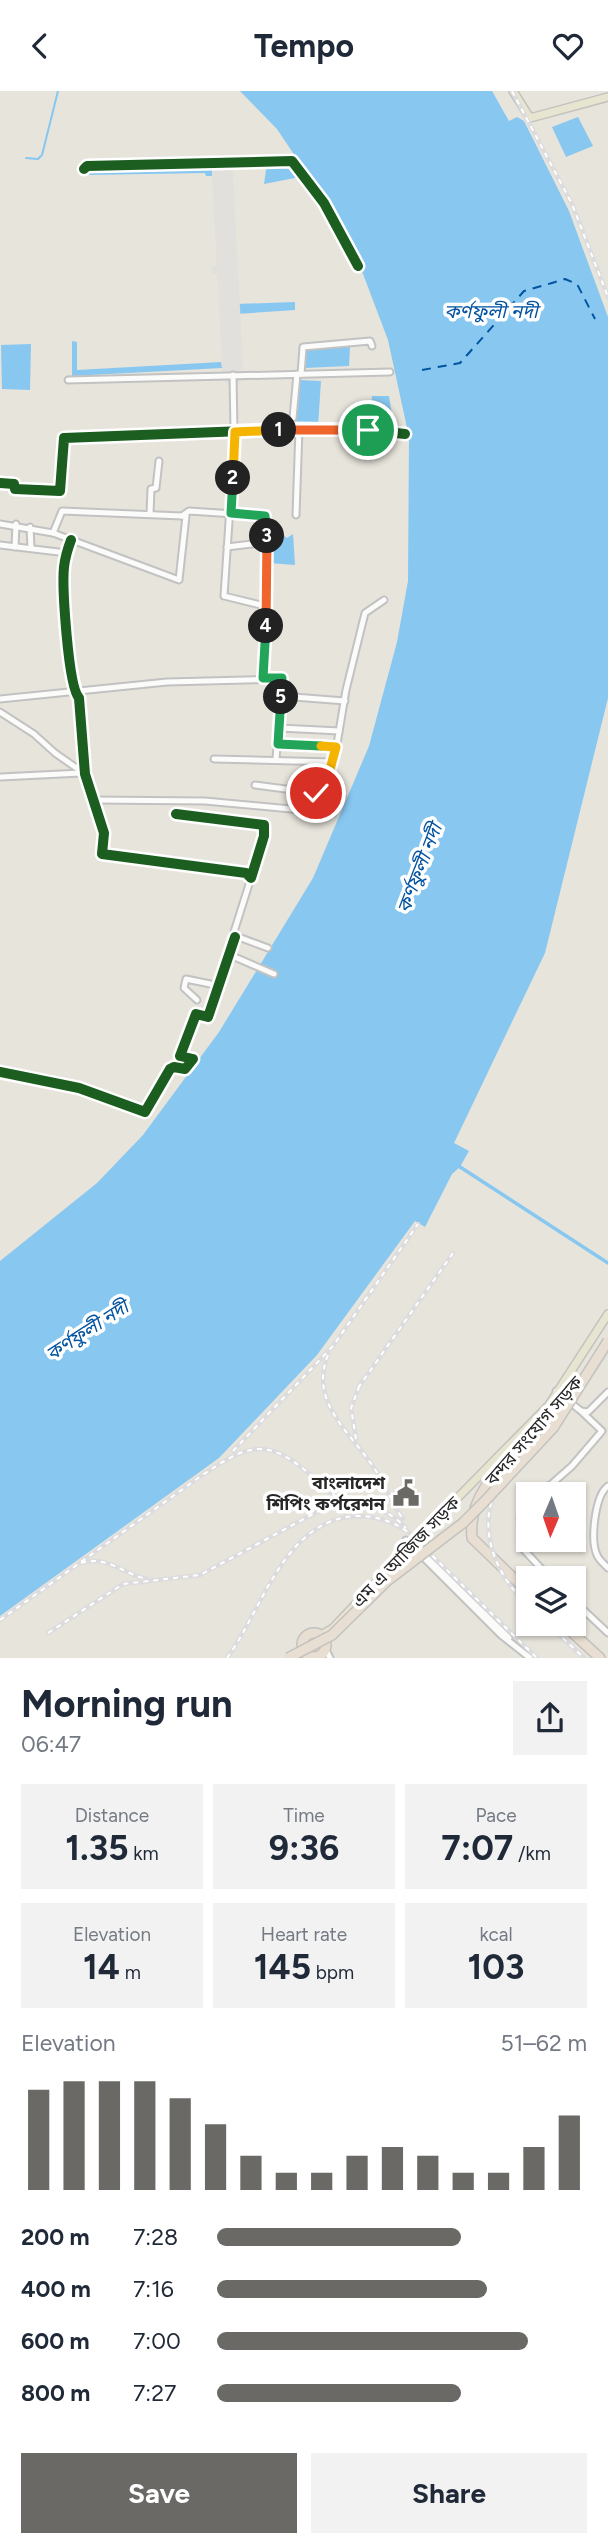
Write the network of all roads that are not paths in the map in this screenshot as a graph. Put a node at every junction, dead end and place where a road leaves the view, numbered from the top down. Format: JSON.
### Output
{"nodes":[{"id":1,"x":513,"y":91,"type":"edge"},
{"id":2,"x":608,"y":97,"type":"edge"},
{"id":3,"x":84,"y":169,"type":"dead end"},
{"id":4,"x":358,"y":266,"type":"dead end"},
{"id":5,"x":372,"y":346,"type":"dead end"},
{"id":6,"x":390,"y":372,"type":"dead end"},
{"id":7,"x":299,"y":374,"type":"junction"},
{"id":8,"x":233,"y":375,"type":"junction"},
{"id":9,"x":68,"y":380,"type":"dead end"},
{"id":10,"x":293,"y":418,"type":"dead end"},
{"id":11,"x":299,"y":429,"type":"junction"},
{"id":12,"x":234,"y":431,"type":"junction"},
{"id":13,"x":405,"y":434,"type":"dead end"},
{"id":14,"x":159,"y":461,"type":"dead end"},
{"id":15,"x":0,"y":483,"type":"edge"},
{"id":16,"x":231,"y":513,"type":"junction"},
{"id":17,"x":150,"y":514,"type":"junction"},
{"id":18,"x":296,"y":515,"type":"dead end"},
{"id":19,"x":182,"y":516,"type":"junction"},
{"id":20,"x":0,"y":524,"type":"edge"},
{"id":21,"x":16,"y":524,"type":"junction"},
{"id":22,"x":30,"y":527,"type":"junction"},
{"id":23,"x":53,"y":533,"type":"junction"},
{"id":24,"x":71,"y":540,"type":"junction"},
{"id":25,"x":268,"y":543,"type":"junction"},
{"id":26,"x":0,"y":544,"type":"edge"},
{"id":27,"x":15,"y":547,"type":"junction"},
{"id":28,"x":227,"y":547,"type":"junction"},
{"id":29,"x":31,"y":548,"type":"junction"},
{"id":30,"x":67,"y":553,"type":"junction"},
{"id":31,"x":384,"y":600,"type":"dead end"},
{"id":32,"x":265,"y":606,"type":"junction"},
{"id":33,"x":263,"y":678,"type":"junction"},
{"id":34,"x":74,"y":692,"type":"junction"},
{"id":35,"x":281,"y":696,"type":"junction"},
{"id":36,"x":0,"y":699,"type":"edge"},
{"id":37,"x":345,"y":701,"type":"junction"},
{"id":38,"x":0,"y":712,"type":"edge"},
{"id":39,"x":280,"y":728,"type":"junction"},
{"id":40,"x":339,"y":731,"type":"junction"},
{"id":41,"x":278,"y":744,"type":"junction"},
{"id":42,"x":336,"y":747,"type":"junction"},
{"id":43,"x":214,"y":759,"type":"dead end"},
{"id":44,"x":276,"y":759,"type":"junction"},
{"id":45,"x":334,"y":762,"type":"junction"},
{"id":46,"x":83,"y":773,"type":"junction"},
{"id":47,"x":1,"y":777,"type":"edge"},
{"id":48,"x":255,"y":785,"type":"dead end"},
{"id":49,"x":316,"y":793,"type":"junction"},
{"id":50,"x":342,"y":797,"type":"dead end"},
{"id":51,"x":93,"y":800,"type":"junction"},
{"id":52,"x":256,"y":812,"type":"dead end"},
{"id":53,"x":334,"y":813,"type":"dead end"},
{"id":54,"x":176,"y":814,"type":"dead end"},
{"id":55,"x":253,"y":823,"type":"junction"},
{"id":56,"x":251,"y":878,"type":"junction"},
{"id":57,"x":235,"y":937,"type":"junction"},
{"id":58,"x":268,"y":948,"type":"dead end"},
{"id":59,"x":230,"y":955,"type":"junction"},
{"id":60,"x":274,"y":974,"type":"dead end"},
{"id":61,"x":220,"y":986,"type":"junction"},
{"id":62,"x":197,"y":1000,"type":"dead end"},
{"id":63,"x":197,"y":1052,"type":"dead end"},
{"id":64,"x":193,"y":1059,"type":"junction"},
{"id":65,"x":0,"y":1072,"type":"edge"},
{"id":66,"x":608,"y":1314,"type":"edge"},
{"id":67,"x":608,"y":1335,"type":"edge"},
{"id":68,"x":608,"y":1341,"type":"edge"},
{"id":69,"x":608,"y":1349,"type":"edge"},
{"id":70,"x":556,"y":1391,"type":"junction"},
{"id":71,"x":608,"y":1392,"type":"edge"},
{"id":72,"x":581,"y":1411,"type":"junction"},
{"id":73,"x":554,"y":1482,"type":"edge"},
{"id":74,"x":608,"y":1486,"type":"edge"},
{"id":75,"x":408,"y":1544,"type":"junction"},
{"id":76,"x":525,"y":1552,"type":"edge"},
{"id":77,"x":538,"y":1566,"type":"edge"},
{"id":78,"x":608,"y":1567,"type":"edge"},
{"id":79,"x":516,"y":1580,"type":"edge"},
{"id":80,"x":586,"y":1613,"type":"edge"},
{"id":81,"x":607,"y":1621,"type":"edge"},
{"id":82,"x":601,"y":1627,"type":"junction"},
{"id":83,"x":608,"y":1633,"type":"edge"},
{"id":84,"x":576,"y":1636,"type":"edge"},
{"id":85,"x":302,"y":1645,"type":"junction"},
{"id":86,"x":326,"y":1646,"type":"edge"},
{"id":87,"x":307,"y":1657,"type":"edge"},
{"id":88,"x":286,"y":1658,"type":"edge"},
{"id":89,"x":530,"y":1658,"type":"edge"},
{"id":90,"x":600,"y":1658,"type":"edge"}],
"edges":[{"from":1,"to":2,"type":"main road"},
{"from":3,"to":4,"type":"street"},
{"from":5,"to":7,"type":"street"},
{"from":6,"to":7,"type":"street"},
{"from":7,"to":8,"type":"street"},
{"from":7,"to":10,"type":"street"},
{"from":8,"to":9,"type":"street"},
{"from":8,"to":12,"type":"street"},
{"from":11,"to":12,"type":"street"},
{"from":11,"to":13,"type":"street"},
{"from":11,"to":18,"type":"street"},
{"from":12,"to":15,"type":"street"},
{"from":12,"to":16,"type":"street"},
{"from":14,"to":17,"type":"street"},
{"from":16,"to":19,"type":"street"},
{"from":16,"to":25,"type":"street"},
{"from":16,"to":28,"type":"street"},
{"from":17,"to":19,"type":"street"},
{"from":17,"to":23,"type":"street"},
{"from":19,"to":24,"type":"street"},
{"from":20,"to":21,"type":"street"},
{"from":21,"to":22,"type":"street"},
{"from":21,"to":27,"type":"street"},
{"from":22,"to":23,"type":"street"},
{"from":22,"to":29,"type":"street"},
{"from":23,"to":24,"type":"street"},
{"from":24,"to":30,"type":"street"},
{"from":25,"to":28,"type":"street"},
{"from":25,"to":32,"type":"street"},
{"from":26,"to":27,"type":"street"},
{"from":27,"to":29,"type":"street"},
{"from":28,"to":32,"type":"street"},
{"from":29,"to":30,"type":"street"},
{"from":30,"to":34,"type":"street"},
{"from":31,"to":37,"type":"street"},
{"from":32,"to":33,"type":"street"},
{"from":33,"to":34,"type":"street"},
{"from":33,"to":35,"type":"street"},
{"from":34,"to":36,"type":"street"},
{"from":34,"to":46,"type":"street"},
{"from":35,"to":37,"type":"street"},
{"from":35,"to":39,"type":"street"},
{"from":37,"to":40,"type":"street"},
{"from":38,"to":46,"type":"street"},
{"from":39,"to":40,"type":"street"},
{"from":39,"to":41,"type":"street"},
{"from":40,"to":42,"type":"street"},
{"from":41,"to":42,"type":"street"},
{"from":41,"to":44,"type":"street"},
{"from":42,"to":45,"type":"street"},
{"from":43,"to":44,"type":"street"},
{"from":44,"to":45,"type":"street"},
{"from":45,"to":49,"type":"street"},
{"from":46,"to":47,"type":"street"},
{"from":46,"to":51,"type":"street"},
{"from":48,"to":49,"type":"street"},
{"from":49,"to":50,"type":"street"},
{"from":51,"to":53,"type":"street"},
{"from":51,"to":56,"type":"street"},
{"from":52,"to":55,"type":"street"},
{"from":54,"to":55,"type":"street"},
{"from":55,"to":56,"type":"street"},
{"from":56,"to":57,"type":"street"},
{"from":57,"to":58,"type":"street"},
{"from":57,"to":59,"type":"street"},
{"from":59,"to":60,"type":"street"},
{"from":59,"to":61,"type":"street"},
{"from":61,"to":62,"type":"street"},
{"from":61,"to":64,"type":"street"},
{"from":63,"to":64,"type":"street"},
{"from":64,"to":65,"type":"street"},
{"from":66,"to":70,"type":"main road","name":"এম এ আজিজ সড়ক"},
{"from":67,"to":79,"type":"highway","name":"বন্দর সংযোগ সড়ক","bridge":true},
{"from":68,"to":88,"type":"highway","bridge":true},
{"from":69,"to":87,"type":"highway","bridge":true},
{"from":70,"to":72,"type":"street"},
{"from":70,"to":75,"type":"main road","name":"এম এ আজিজ সড়ক","bridge":true},
{"from":71,"to":72,"type":"street"},
{"from":72,"to":73,"type":"street"},
{"from":74,"to":78,"type":"street"},
{"from":75,"to":86,"type":"main road","name":"এম এ আজিজ সড়ক"},
{"from":75,"to":89,"type":"street"},
{"from":76,"to":77,"type":"street"},
{"from":80,"to":82,"type":"street"},
{"from":81,"to":82,"type":"street"},
{"from":82,"to":83,"type":"street"},
{"from":84,"to":90,"type":"highway"},
{"from":85,"to":86,"type":"highway"},
{"from":85,"to":87,"type":"highway"},
{"from":85,"to":88,"type":"highway"},
{"from":86,"to":87,"type":"highway"}]}
